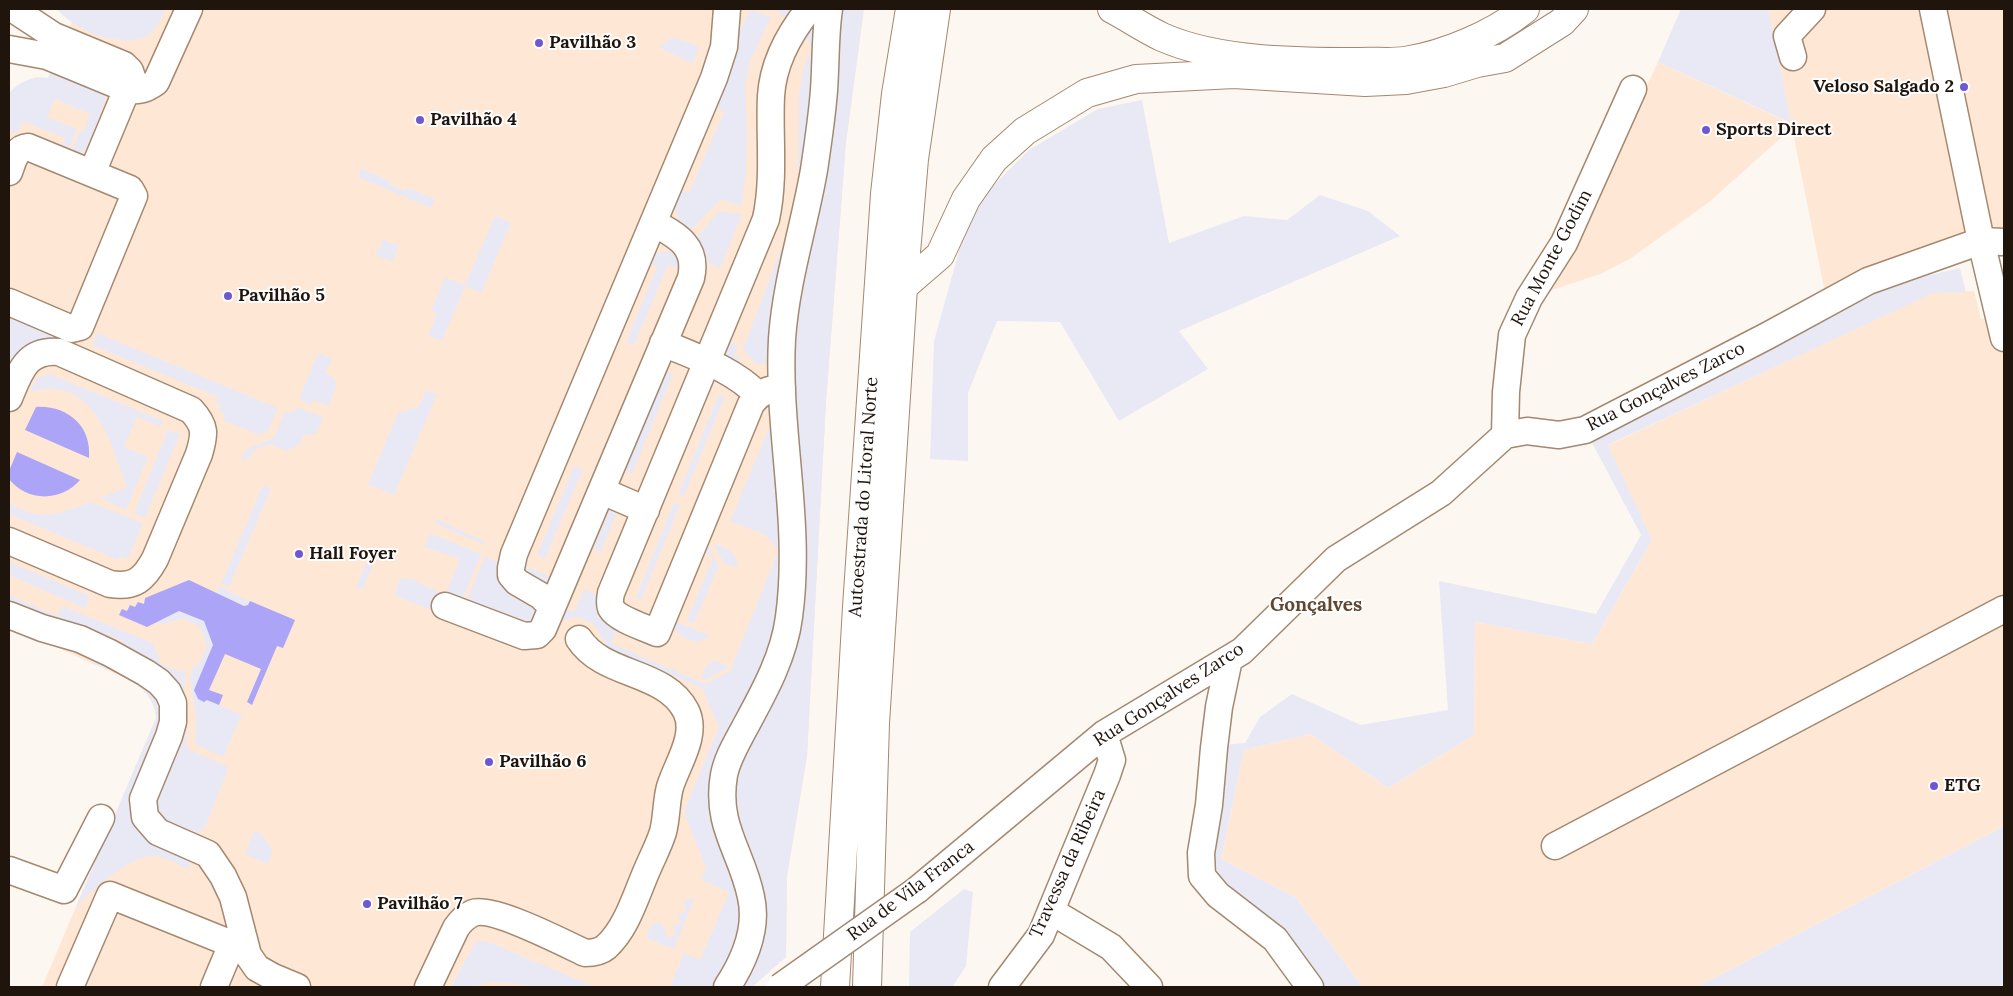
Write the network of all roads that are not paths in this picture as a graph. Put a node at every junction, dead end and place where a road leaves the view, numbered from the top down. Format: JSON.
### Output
{"nodes":[{"id":1,"x":13,"y":9,"type":"edge"},
{"id":2,"x":190,"y":9,"type":"edge"},
{"id":3,"x":726,"y":9,"type":"edge"},
{"id":4,"x":809,"y":9,"type":"edge"},
{"id":5,"x":829,"y":9,"type":"edge"},
{"id":6,"x":910,"y":9,"type":"edge"},
{"id":7,"x":936,"y":9,"type":"edge"},
{"id":8,"x":1112,"y":9,"type":"edge"},
{"id":9,"x":1525,"y":9,"type":"edge"},
{"id":10,"x":1550,"y":9,"type":"edge"},
{"id":11,"x":1574,"y":9,"type":"edge"},
{"id":12,"x":1812,"y":9,"type":"edge"},
{"id":13,"x":1933,"y":9,"type":"edge"},
{"id":14,"x":9,"y":49,"type":"edge"},
{"id":15,"x":1793,"y":57,"type":"dead end"},
{"id":16,"x":1477,"y":63,"type":"junction"},
{"id":17,"x":127,"y":89,"type":"junction"},
{"id":18,"x":1633,"y":89,"type":"dead end"},
{"id":19,"x":9,"y":172,"type":"edge"},
{"id":20,"x":92,"y":173,"type":"junction"},
{"id":21,"x":654,"y":223,"type":"junction"},
{"id":22,"x":1993,"y":241,"type":"edge"},
{"id":23,"x":903,"y":287,"type":"junction"},
{"id":24,"x":9,"y":302,"type":"edge"},
{"id":25,"x":2004,"y":338,"type":"edge"},
{"id":26,"x":663,"y":342,"type":"junction"},
{"id":27,"x":707,"y":362,"type":"junction"},
{"id":28,"x":770,"y":391,"type":"junction"},
{"id":29,"x":9,"y":398,"type":"edge"},
{"id":30,"x":1505,"y":435,"type":"junction"},
{"id":31,"x":602,"y":491,"type":"junction"},
{"id":32,"x":646,"y":510,"type":"junction"},
{"id":33,"x":9,"y":541,"type":"edge"},
{"id":34,"x":445,"y":606,"type":"dead end"},
{"id":35,"x":552,"y":607,"type":"junction"},
{"id":36,"x":2004,"y":609,"type":"edge"},
{"id":37,"x":9,"y":615,"type":"edge"},
{"id":38,"x":579,"y":639,"type":"dead end"},
{"id":39,"x":1229,"y":658,"type":"junction"},
{"id":40,"x":1104,"y":734,"type":"junction"},
{"id":41,"x":1038,"y":789,"type":"joint"},
{"id":42,"x":101,"y":818,"type":"dead end"},
{"id":43,"x":1555,"y":846,"type":"dead end"},
{"id":44,"x":9,"y":870,"type":"edge"},
{"id":45,"x":1051,"y":911,"type":"junction"},
{"id":46,"x":238,"y":942,"type":"junction"},
{"id":47,"x":70,"y":987,"type":"edge"},
{"id":48,"x":214,"y":987,"type":"edge"},
{"id":49,"x":297,"y":987,"type":"edge"},
{"id":50,"x":428,"y":987,"type":"edge"},
{"id":51,"x":727,"y":987,"type":"edge"},
{"id":52,"x":780,"y":987,"type":"edge"},
{"id":53,"x":835,"y":987,"type":"edge"},
{"id":54,"x":867,"y":987,"type":"edge"},
{"id":55,"x":1002,"y":987,"type":"edge"},
{"id":56,"x":1147,"y":987,"type":"edge"},
{"id":57,"x":1310,"y":987,"type":"edge"}],
"edges":[{"from":1,"to":17,"type":"street"},
{"from":2,"to":17,"type":"street"},
{"from":3,"to":21,"type":"street"},
{"from":4,"to":27,"type":"street"},
{"from":5,"to":28,"type":"street"},
{"from":6,"to":53,"type":"highway","name":"Autoestrada do Litoral Norte"},
{"from":7,"to":23,"type":"highway","name":"Autoestrada do Litoral Norte"},
{"from":8,"to":9,"type":"highway"},
{"from":10,"to":16,"type":"highway"},
{"from":11,"to":16,"type":"highway"},
{"from":12,"to":15,"type":"street"},
{"from":13,"to":22,"type":"street"},
{"from":14,"to":17,"type":"street"},
{"from":16,"to":23,"type":"highway"},
{"from":17,"to":20,"type":"street"},
{"from":18,"to":30,"type":"street","name":"Rua Monte Godim"},
{"from":19,"to":20,"type":"street"},
{"from":20,"to":24,"type":"street"},
{"from":21,"to":26,"type":"street"},
{"from":21,"to":35,"type":"street"},
{"from":22,"to":25,"type":"street"},
{"from":22,"to":30,"type":"street","name":"Rua Gonçalves Zarco"},
{"from":23,"to":54,"type":"highway","name":"Autoestrada do Litoral Norte"},
{"from":26,"to":27,"type":"street"},
{"from":26,"to":31,"type":"street"},
{"from":27,"to":28,"type":"street"},
{"from":27,"to":32,"type":"street"},
{"from":28,"to":32,"type":"street"},
{"from":28,"to":51,"type":"street"},
{"from":29,"to":33,"type":"street"},
{"from":30,"to":39,"type":"street","name":"Rua Gonçalves Zarco"},
{"from":31,"to":32,"type":"street"},
{"from":31,"to":35,"type":"street"},
{"from":34,"to":35,"type":"street"},
{"from":36,"to":43,"type":"street"},
{"from":37,"to":46,"type":"street"},
{"from":38,"to":50,"type":"street"},
{"from":39,"to":40,"type":"street","name":"Rua Gonçalves Zarco"},
{"from":39,"to":57,"type":"street"},
{"from":40,"to":41,"type":"street","name":"Rua Gonçalves Zarco"},
{"from":40,"to":45,"type":"street","name":"Travessa da Ribeira"},
{"from":41,"to":52,"type":"street","name":"Rua de Vila Franca","bridge":true},
{"from":42,"to":44,"type":"street"},
{"from":45,"to":55,"type":"street","name":"Travessa da Ribeira"},
{"from":45,"to":56,"type":"street"},
{"from":46,"to":47,"type":"street"},
{"from":46,"to":48,"type":"street"},
{"from":46,"to":49,"type":"street"}]}
